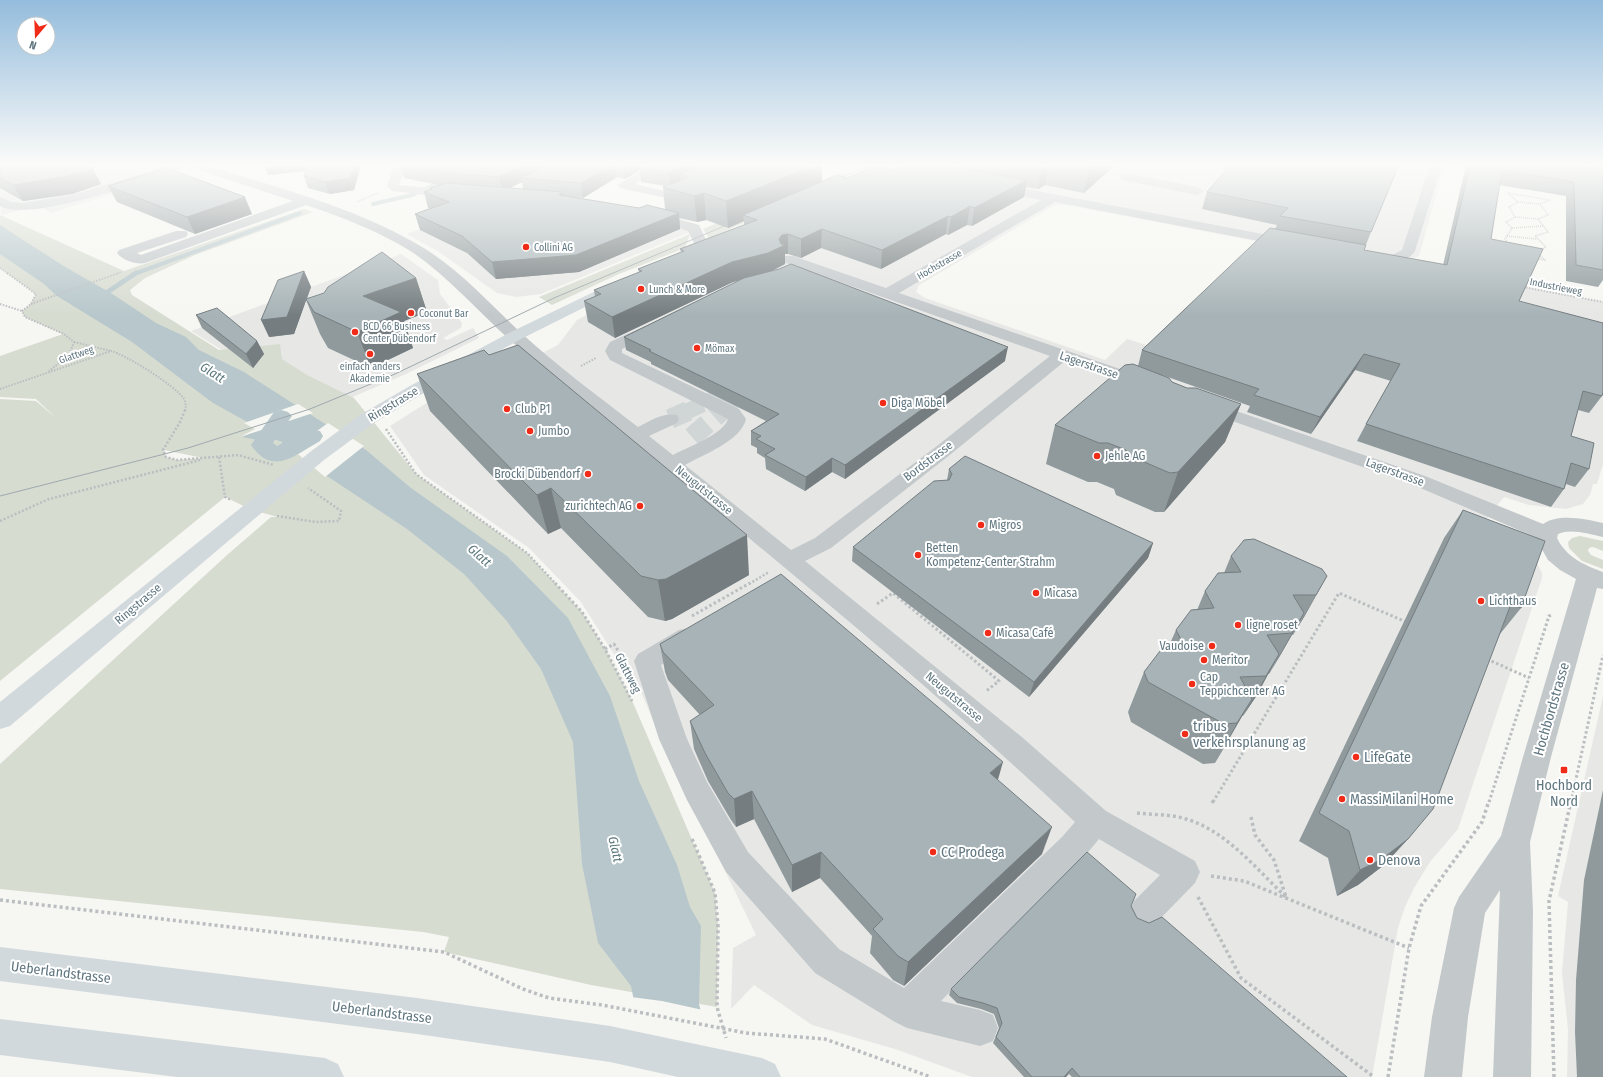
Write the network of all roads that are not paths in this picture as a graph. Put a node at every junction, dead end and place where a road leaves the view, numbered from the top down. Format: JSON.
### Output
{"nodes":[{"id":1,"x":268,"y":215,"type":"edge"},
{"id":2,"x":342,"y":215,"type":"edge"},
{"id":3,"x":650,"y":215,"type":"edge"},
{"id":4,"x":1023,"y":215,"type":"edge"},
{"id":5,"x":1143,"y":215,"type":"edge"},
{"id":6,"x":1420,"y":215,"type":"edge"},
{"id":7,"x":181,"y":234,"type":"dead end"},
{"id":8,"x":707,"y":244,"type":"joint"},
{"id":9,"x":1303,"y":246,"type":"edge"},
{"id":10,"x":688,"y":253,"type":"edge"},
{"id":11,"x":1358,"y":256,"type":"edge"},
{"id":12,"x":790,"y":265,"type":"edge"},
{"id":13,"x":624,"y":282,"type":"edge"},
{"id":14,"x":888,"y":294,"type":"junction"},
{"id":15,"x":664,"y":323,"type":"edge"},
{"id":16,"x":515,"y":336,"type":"junction"},
{"id":17,"x":1062,"y":355,"type":"junction"},
{"id":18,"x":1156,"y":388,"type":"edge"},
{"id":19,"x":1194,"y":401,"type":"edge"},
{"id":20,"x":670,"y":419,"type":"tunnel mouth"},
{"id":21,"x":636,"y":435,"type":"junction"},
{"id":22,"x":692,"y":437,"type":"tunnel mouth"},
{"id":23,"x":666,"y":459,"type":"junction"},
{"id":24,"x":912,"y":474,"type":"junction"},
{"id":25,"x":932,"y":485,"type":"edge"},
{"id":26,"x":1603,"y":530,"type":"edge"},
{"id":27,"x":1547,"y":534,"type":"junction"},
{"id":28,"x":784,"y":571,"type":"junction"},
{"id":29,"x":1596,"y":578,"type":"edge"},
{"id":30,"x":698,"y":622,"type":"edge"},
{"id":31,"x":10,"y":710,"type":"edge"},
{"id":32,"x":0,"y":725,"type":"edge"},
{"id":33,"x":1096,"y":820,"type":"junction"},
{"id":34,"x":1515,"y":842,"type":"junction"},
{"id":35,"x":1145,"y":912,"type":"dead end"},
{"id":36,"x":0,"y":964,"type":"edge"},
{"id":37,"x":906,"y":1010,"type":"junction"},
{"id":38,"x":980,"y":1028,"type":"dead end"},
{"id":39,"x":0,"y":1037,"type":"edge"},
{"id":40,"x":325,"y":1077,"type":"edge"},
{"id":41,"x":761,"y":1077,"type":"edge"},
{"id":42,"x":1443,"y":1077,"type":"edge"},
{"id":43,"x":1512,"y":1077,"type":"edge"}],
"edges":[{"from":1,"to":7,"type":"street"},
{"from":2,"to":16,"type":"street","name":"Neugutstrasse"},
{"from":3,"to":8,"type":"street"},
{"from":4,"to":14,"type":"street","name":"Hochstrasse"},
{"from":5,"to":9,"type":"street"},
{"from":6,"to":11,"type":"street"},
{"from":8,"to":10,"type":"main road"},
{"from":12,"to":14,"type":"street","name":"Lagerstrasse"},
{"from":13,"to":16,"type":"main road","name":"Ringstrasse"},
{"from":14,"to":17,"type":"street","name":"Lagerstrasse"},
{"from":15,"to":23,"type":"street"},
{"from":16,"to":21,"type":"street","name":"Neugutstrasse"},
{"from":16,"to":31,"type":"main road","name":"Ringstrasse"},
{"from":17,"to":18,"type":"street","name":"Lagerstrasse"},
{"from":17,"to":24,"type":"street","name":"Bordstrasse"},
{"from":19,"to":27,"type":"street","name":"Lagerstrasse"},
{"from":20,"to":21,"type":"street"},
{"from":21,"to":23,"type":"street","name":"Neugutstrasse"},
{"from":22,"to":23,"type":"street"},
{"from":23,"to":28,"type":"street","name":"Neugutstrasse"},
{"from":24,"to":25,"type":"street"},
{"from":24,"to":28,"type":"street","name":"Bordstrasse"},
{"from":26,"to":27,"type":"street"},
{"from":27,"to":29,"type":"street"},
{"from":28,"to":33,"type":"street","name":"Neugutstrasse"},
{"from":29,"to":34,"type":"street","name":"Hochbordstrasse"},
{"from":30,"to":37,"type":"street"},
{"from":31,"to":32,"type":"main road","name":"Ringstrasse"},
{"from":33,"to":35,"type":"street","name":"Neugutstrasse"},
{"from":33,"to":37,"type":"street"},
{"from":34,"to":42,"type":"street","name":"Hochbordstrasse"},
{"from":34,"to":43,"type":"street","name":"Hochbordstrasse"},
{"from":36,"to":41,"type":"main road","name":"Ueberlandstrasse"},
{"from":37,"to":38,"type":"street"},
{"from":39,"to":40,"type":"main road"}]}
